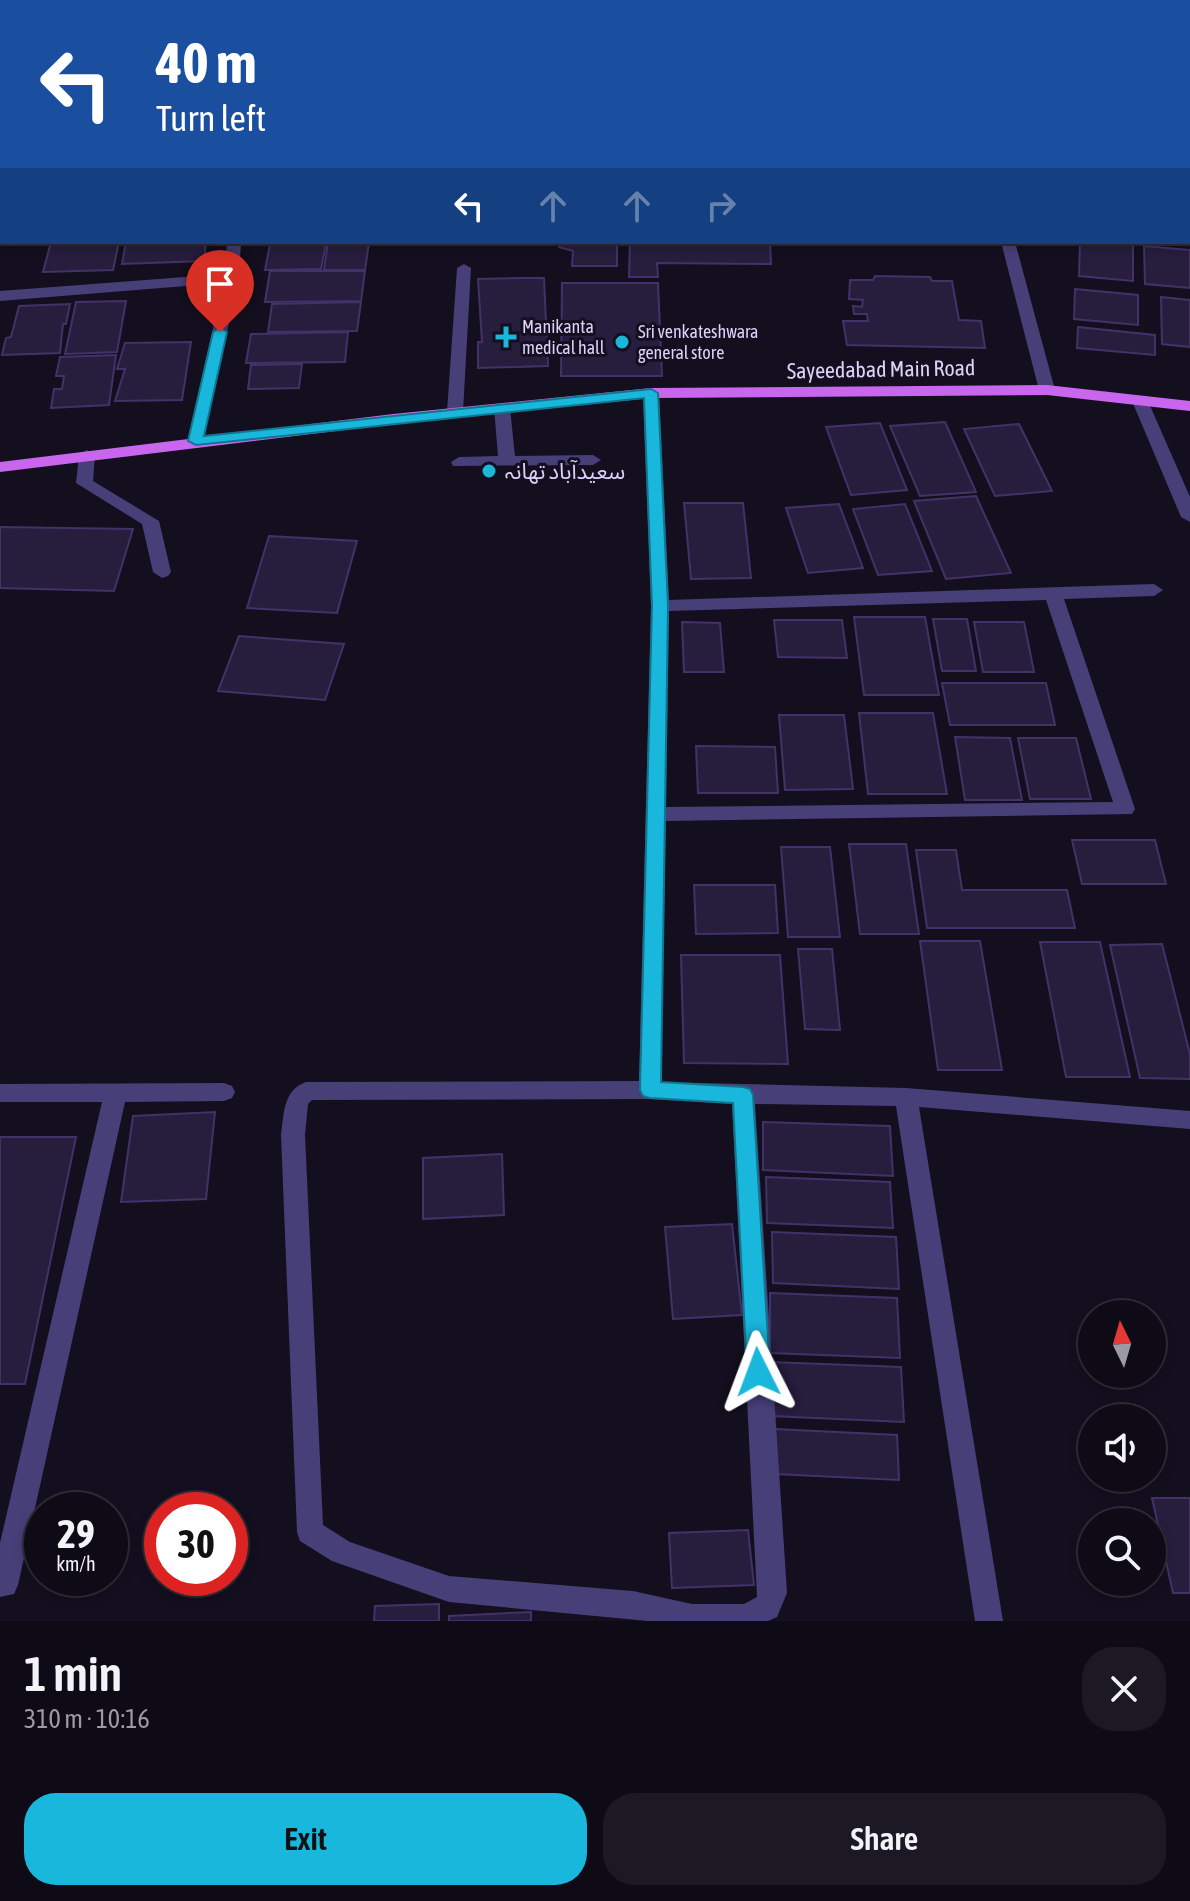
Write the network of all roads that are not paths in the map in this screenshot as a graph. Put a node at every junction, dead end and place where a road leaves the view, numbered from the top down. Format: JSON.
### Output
{"nodes":[{"id":1,"x":234,"y":244,"type":"edge"},
{"id":2,"x":1009,"y":244,"type":"edge"},
{"id":3,"x":464,"y":268,"type":"dead end"},
{"id":4,"x":232,"y":278,"type":"junction"},
{"id":5,"x":0,"y":296,"type":"edge"},
{"id":6,"x":1047,"y":390,"type":"junction"},
{"id":7,"x":651,"y":393,"type":"junction"},
{"id":8,"x":1140,"y":401,"type":"junction"},
{"id":9,"x":1190,"y":406,"type":"edge"},
{"id":10,"x":502,"y":408,"type":"junction"},
{"id":11,"x":455,"y":412,"type":"junction"},
{"id":12,"x":196,"y":441,"type":"junction"},
{"id":13,"x":87,"y":455,"type":"junction"},
{"id":14,"x":593,"y":460,"type":"dead end"},
{"id":15,"x":459,"y":462,"type":"dead end"},
{"id":16,"x":507,"y":462,"type":"junction"},
{"id":17,"x":0,"y":467,"type":"edge"},
{"id":18,"x":1190,"y":517,"type":"edge"},
{"id":19,"x":162,"y":572,"type":"dead end"},
{"id":20,"x":1154,"y":590,"type":"dead end"},
{"id":21,"x":1053,"y":594,"type":"junction"},
{"id":22,"x":660,"y":606,"type":"junction"},
{"id":23,"x":656,"y":814,"type":"junction"},
{"id":24,"x":650,"y":1090,"type":"junction"},
{"id":25,"x":116,"y":1092,"type":"junction"},
{"id":26,"x":224,"y":1092,"type":"dead end"},
{"id":27,"x":0,"y":1093,"type":"edge"},
{"id":28,"x":743,"y":1095,"type":"junction"},
{"id":29,"x":906,"y":1097,"type":"junction"},
{"id":30,"x":1190,"y":1120,"type":"edge"},
{"id":31,"x":4,"y":1585,"type":"dead end"},
{"id":32,"x":989,"y":1621,"type":"edge"}],
"edges":[{"from":1,"to":4,"type":"street"},
{"from":2,"to":6,"type":"street"},
{"from":3,"to":11,"type":"street"},
{"from":4,"to":5,"type":"street"},
{"from":4,"to":12,"type":"street"},
{"from":6,"to":7,"type":"main road","name":"Sayeedabad Main Road"},
{"from":6,"to":8,"type":"main road","name":"Sayeedabad Main Road"},
{"from":7,"to":10,"type":"main road","name":"Sayeedabad Main Road"},
{"from":7,"to":22,"type":"street"},
{"from":8,"to":9,"type":"main road","name":"Sayeedabad Main Road"},
{"from":8,"to":18,"type":"street"},
{"from":10,"to":11,"type":"main road","name":"Sayeedabad Main Road"},
{"from":10,"to":16,"type":"street"},
{"from":11,"to":12,"type":"main road","name":"Sayeedabad Main Road"},
{"from":12,"to":13,"type":"main road","name":"Sayeedabad Main Road"},
{"from":13,"to":17,"type":"main road","name":"Sayeedabad Main Road"},
{"from":13,"to":19,"type":"street"},
{"from":14,"to":16,"type":"street"},
{"from":15,"to":16,"type":"street"},
{"from":20,"to":21,"type":"street"},
{"from":21,"to":22,"type":"street"},
{"from":21,"to":23,"type":"street"},
{"from":22,"to":23,"type":"street"},
{"from":23,"to":24,"type":"street"},
{"from":24,"to":28,"type":"street"},
{"from":24,"to":28,"type":"street"},
{"from":25,"to":26,"type":"street"},
{"from":25,"to":27,"type":"street"},
{"from":25,"to":31,"type":"street"},
{"from":28,"to":29,"type":"street"},
{"from":29,"to":30,"type":"street"},
{"from":29,"to":32,"type":"street"}]}
